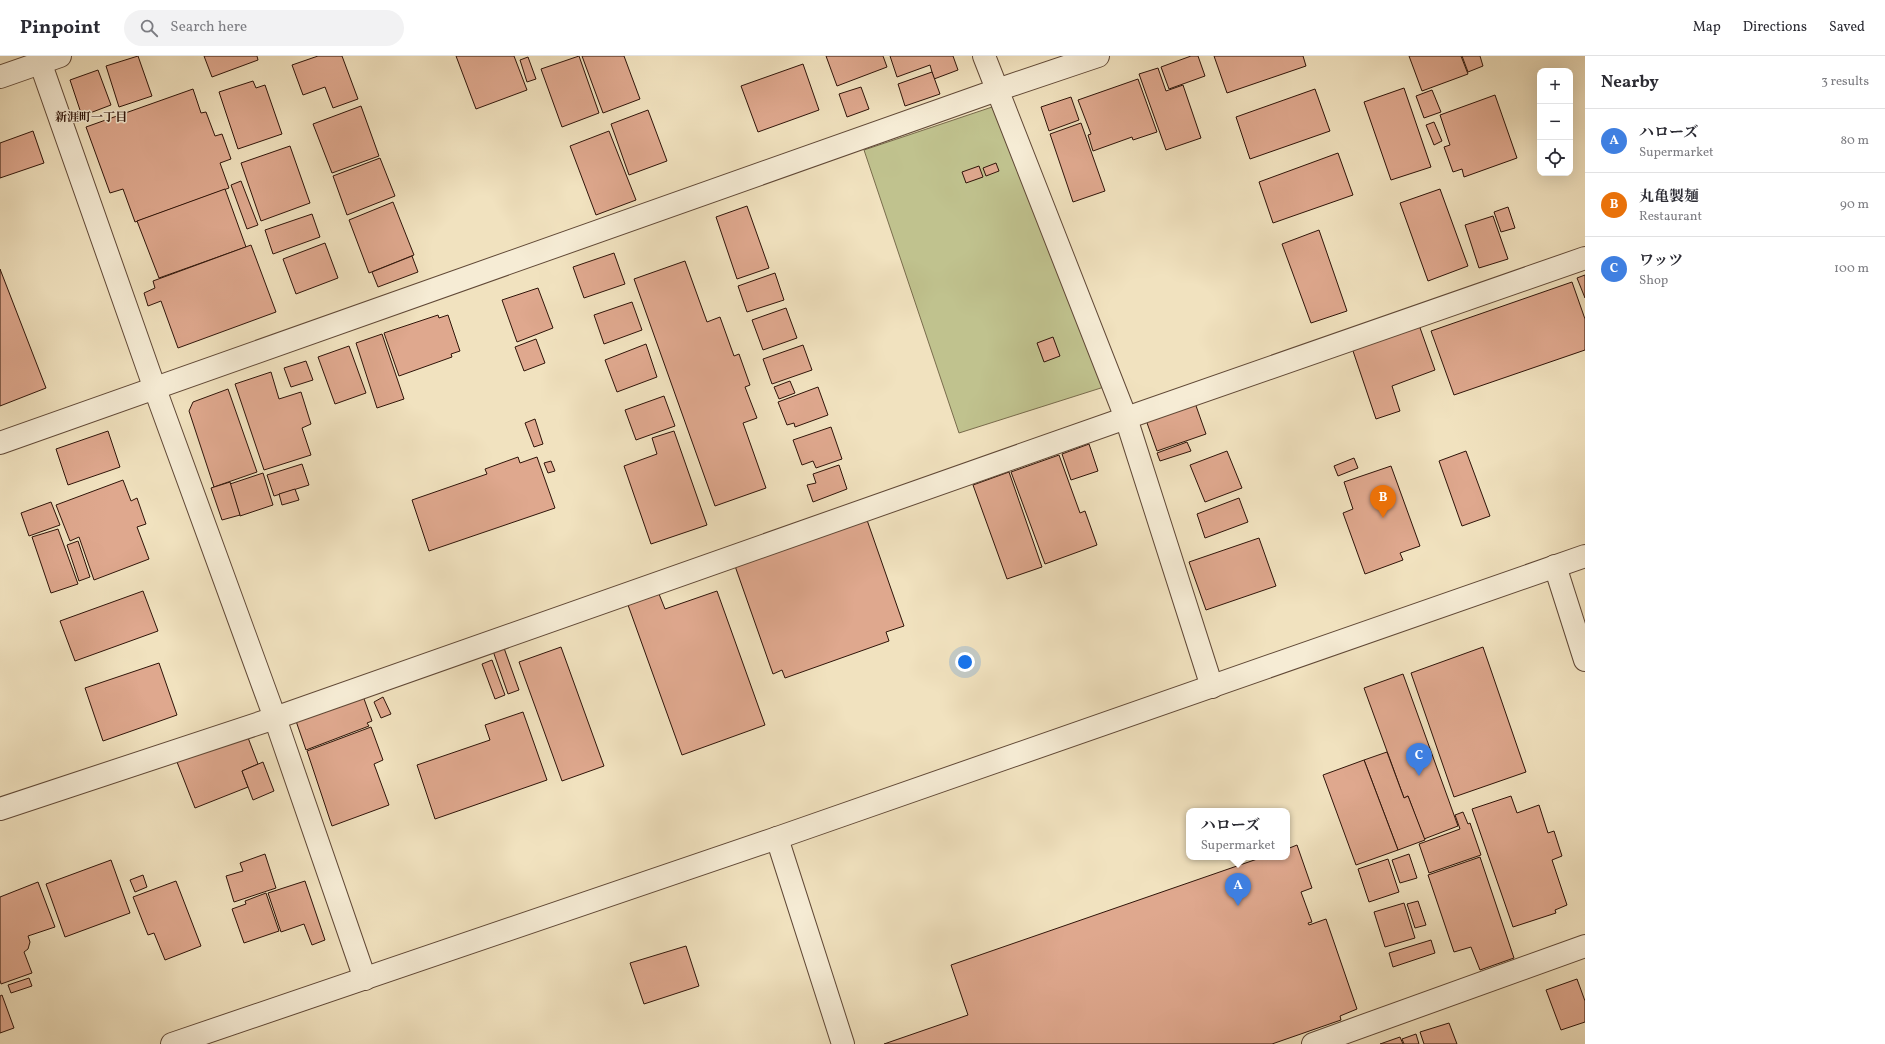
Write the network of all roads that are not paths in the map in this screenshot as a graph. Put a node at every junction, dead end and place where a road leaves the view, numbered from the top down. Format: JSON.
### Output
{"nodes":[{"id":1,"x":984,"y":56,"type":"edge"},
{"id":2,"x":1098,"y":56,"type":"edge"},
{"id":3,"x":46,"y":58,"type":"edge"},
{"id":4,"x":0,"y":77,"type":"edge"},
{"id":5,"x":997,"y":90,"type":"junction"},
{"id":6,"x":1585,"y":258,"type":"edge"},
{"id":7,"x":155,"y":389,"type":"junction"},
{"id":8,"x":1126,"y":418,"type":"junction"},
{"id":9,"x":0,"y":443,"type":"edge"},
{"id":10,"x":1585,"y":556,"type":"edge"},
{"id":11,"x":1555,"y":566,"type":"junction"},
{"id":12,"x":1585,"y":660,"type":"edge"},
{"id":13,"x":1212,"y":687,"type":"junction"},
{"id":14,"x":275,"y":718,"type":"junction"},
{"id":15,"x":0,"y":809,"type":"edge"},
{"id":16,"x":777,"y":838,"type":"junction"},
{"id":17,"x":1585,"y":946,"type":"edge"},
{"id":18,"x":365,"y":979,"type":"junction"},
{"id":19,"x":172,"y":1044,"type":"edge"},
{"id":20,"x":843,"y":1044,"type":"edge"},
{"id":21,"x":1313,"y":1044,"type":"edge"}],
"edges":[{"from":1,"to":5,"type":"street"},
{"from":2,"to":5,"type":"street"},
{"from":3,"to":4,"type":"street"},
{"from":3,"to":7,"type":"street"},
{"from":5,"to":7,"type":"street"},
{"from":5,"to":8,"type":"street"},
{"from":6,"to":8,"type":"street"},
{"from":7,"to":9,"type":"street"},
{"from":7,"to":14,"type":"street"},
{"from":8,"to":13,"type":"street"},
{"from":8,"to":14,"type":"street"},
{"from":10,"to":11,"type":"street"},
{"from":11,"to":12,"type":"street"},
{"from":11,"to":13,"type":"street"},
{"from":13,"to":16,"type":"street"},
{"from":14,"to":15,"type":"street"},
{"from":14,"to":18,"type":"street"},
{"from":16,"to":18,"type":"street"},
{"from":16,"to":20,"type":"street"},
{"from":17,"to":21,"type":"street"},
{"from":18,"to":19,"type":"street"}]}
